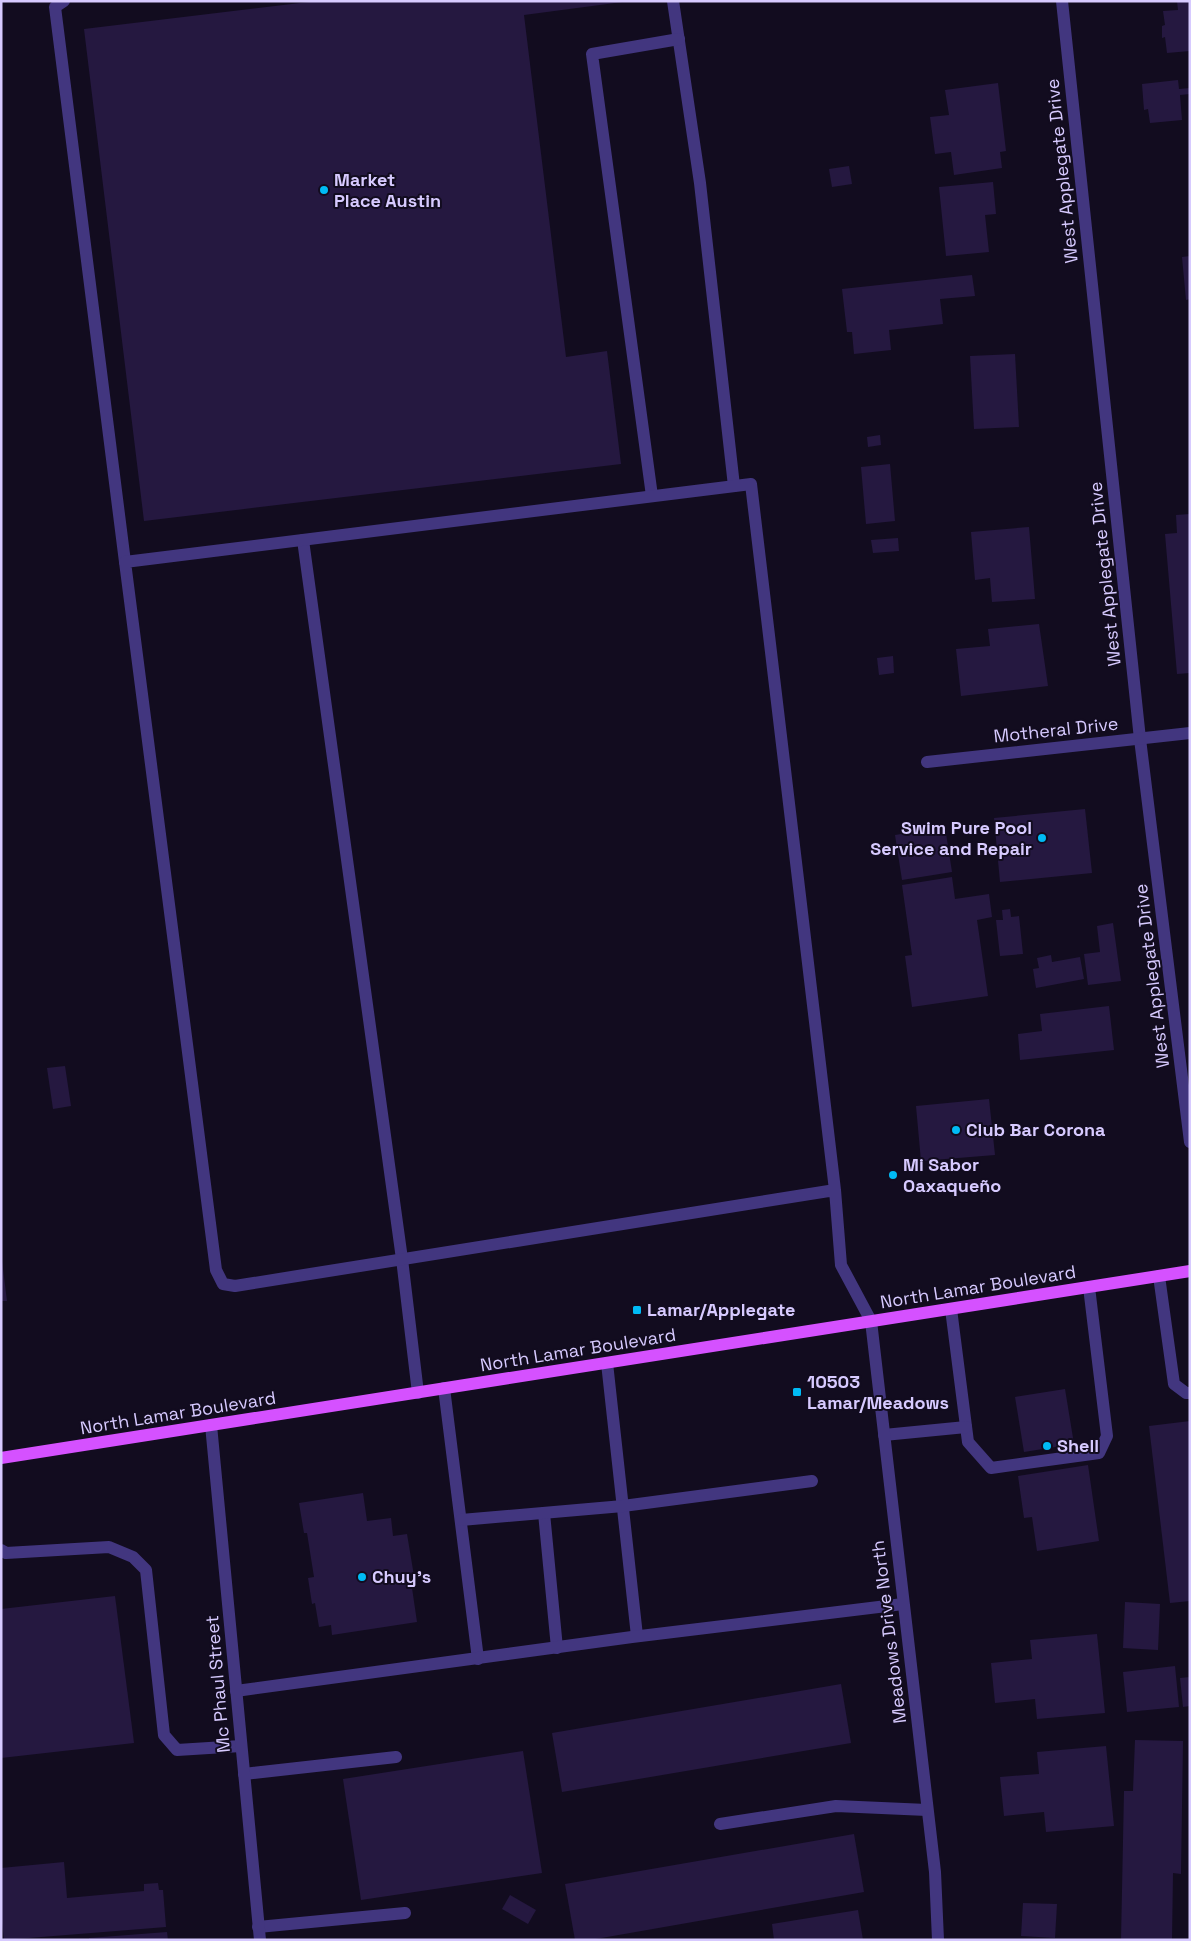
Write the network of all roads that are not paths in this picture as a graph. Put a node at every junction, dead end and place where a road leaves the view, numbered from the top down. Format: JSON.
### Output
{"nodes":[{"id":1,"x":64,"y":1,"type":"edge"},
{"id":2,"x":673,"y":1,"type":"edge"},
{"id":3,"x":1062,"y":1,"type":"edge"},
{"id":4,"x":679,"y":39,"type":"junction"},
{"id":5,"x":734,"y":486,"type":"junction"},
{"id":6,"x":652,"y":496,"type":"junction"},
{"id":7,"x":303,"y":540,"type":"junction"},
{"id":8,"x":125,"y":562,"type":"junction"},
{"id":9,"x":1190,"y":733,"type":"edge"},
{"id":10,"x":1140,"y":739,"type":"junction"},
{"id":11,"x":926,"y":762,"type":"dead end"},
{"id":12,"x":1190,"y":1142,"type":"edge"},
{"id":13,"x":836,"y":1190,"type":"junction"},
{"id":14,"x":402,"y":1259,"type":"junction"},
{"id":15,"x":1190,"y":1272,"type":"edge"},
{"id":16,"x":1159,"y":1276,"type":"junction"},
{"id":17,"x":1090,"y":1287,"type":"junction"},
{"id":18,"x":950,"y":1309,"type":"junction"},
{"id":19,"x":871,"y":1321,"type":"junction"},
{"id":20,"x":607,"y":1363,"type":"junction"},
{"id":21,"x":444,"y":1388,"type":"junction"},
{"id":22,"x":418,"y":1393,"type":"junction"},
{"id":23,"x":1190,"y":1393,"type":"edge"},
{"id":24,"x":212,"y":1425,"type":"junction"},
{"id":25,"x":966,"y":1427,"type":"junction"},
{"id":26,"x":884,"y":1435,"type":"junction"},
{"id":27,"x":1,"y":1458,"type":"edge"},
{"id":28,"x":812,"y":1481,"type":"dead end"},
{"id":29,"x":623,"y":1506,"type":"junction"},
{"id":30,"x":544,"y":1513,"type":"junction"},
{"id":31,"x":461,"y":1520,"type":"junction"},
{"id":32,"x":1,"y":1550,"type":"edge"},
{"id":33,"x":903,"y":1604,"type":"junction"},
{"id":34,"x":637,"y":1636,"type":"junction"},
{"id":35,"x":557,"y":1648,"type":"junction"},
{"id":36,"x":478,"y":1658,"type":"junction"},
{"id":37,"x":236,"y":1691,"type":"junction"},
{"id":38,"x":241,"y":1746,"type":"junction"},
{"id":39,"x":396,"y":1756,"type":"dead end"},
{"id":40,"x":244,"y":1774,"type":"junction"},
{"id":41,"x":927,"y":1810,"type":"junction"},
{"id":42,"x":720,"y":1824,"type":"dead end"},
{"id":43,"x":405,"y":1913,"type":"dead end"},
{"id":44,"x":259,"y":1933,"type":"edge"},
{"id":45,"x":938,"y":1940,"type":"edge"}],
"edges":[{"from":1,"to":8,"type":"street"},
{"from":2,"to":4,"type":"street"},
{"from":3,"to":10,"type":"street","name":"West Applegate Drive"},
{"from":4,"to":5,"type":"street"},
{"from":4,"to":6,"type":"street"},
{"from":5,"to":6,"type":"street"},
{"from":5,"to":13,"type":"street"},
{"from":6,"to":7,"type":"street"},
{"from":7,"to":8,"type":"street"},
{"from":7,"to":14,"type":"street"},
{"from":8,"to":14,"type":"street"},
{"from":9,"to":10,"type":"street","name":"Motheral Drive"},
{"from":10,"to":11,"type":"street","name":"Motheral Drive"},
{"from":10,"to":12,"type":"street","name":"West Applegate Drive"},
{"from":13,"to":14,"type":"street"},
{"from":13,"to":19,"type":"street"},
{"from":14,"to":22,"type":"street"},
{"from":15,"to":16,"type":"main road","name":"North Lamar Boulevard"},
{"from":16,"to":17,"type":"main road","name":"North Lamar Boulevard"},
{"from":16,"to":23,"type":"street"},
{"from":17,"to":18,"type":"main road","name":"North Lamar Boulevard"},
{"from":17,"to":25,"type":"street"},
{"from":18,"to":19,"type":"main road","name":"North Lamar Boulevard"},
{"from":18,"to":25,"type":"street"},
{"from":19,"to":20,"type":"main road","name":"North Lamar Boulevard"},
{"from":19,"to":26,"type":"street","name":"Meadows Drive North"},
{"from":20,"to":21,"type":"main road","name":"North Lamar Boulevard"},
{"from":20,"to":29,"type":"street"},
{"from":21,"to":22,"type":"main road","name":"North Lamar Boulevard"},
{"from":21,"to":31,"type":"street"},
{"from":22,"to":24,"type":"main road","name":"North Lamar Boulevard"},
{"from":24,"to":27,"type":"main road","name":"North Lamar Boulevard"},
{"from":24,"to":37,"type":"street","name":"Mc Phaul Street"},
{"from":25,"to":26,"type":"street"},
{"from":26,"to":33,"type":"street","name":"Meadows Drive North"},
{"from":28,"to":29,"type":"street"},
{"from":29,"to":30,"type":"street"},
{"from":29,"to":34,"type":"street"},
{"from":30,"to":31,"type":"street"},
{"from":30,"to":35,"type":"street"},
{"from":31,"to":36,"type":"street"},
{"from":32,"to":38,"type":"street"},
{"from":33,"to":34,"type":"street"},
{"from":33,"to":41,"type":"street","name":"Meadows Drive North"},
{"from":34,"to":35,"type":"street"},
{"from":35,"to":36,"type":"street"},
{"from":36,"to":37,"type":"street"},
{"from":37,"to":38,"type":"street","name":"Mc Phaul Street"},
{"from":38,"to":40,"type":"street","name":"Mc Phaul Street"},
{"from":39,"to":40,"type":"street"},
{"from":40,"to":44,"type":"street","name":"Mc Phaul Street"},
{"from":41,"to":42,"type":"street"},
{"from":41,"to":45,"type":"street","name":"Meadows Drive North"},
{"from":43,"to":44,"type":"street"}]}
